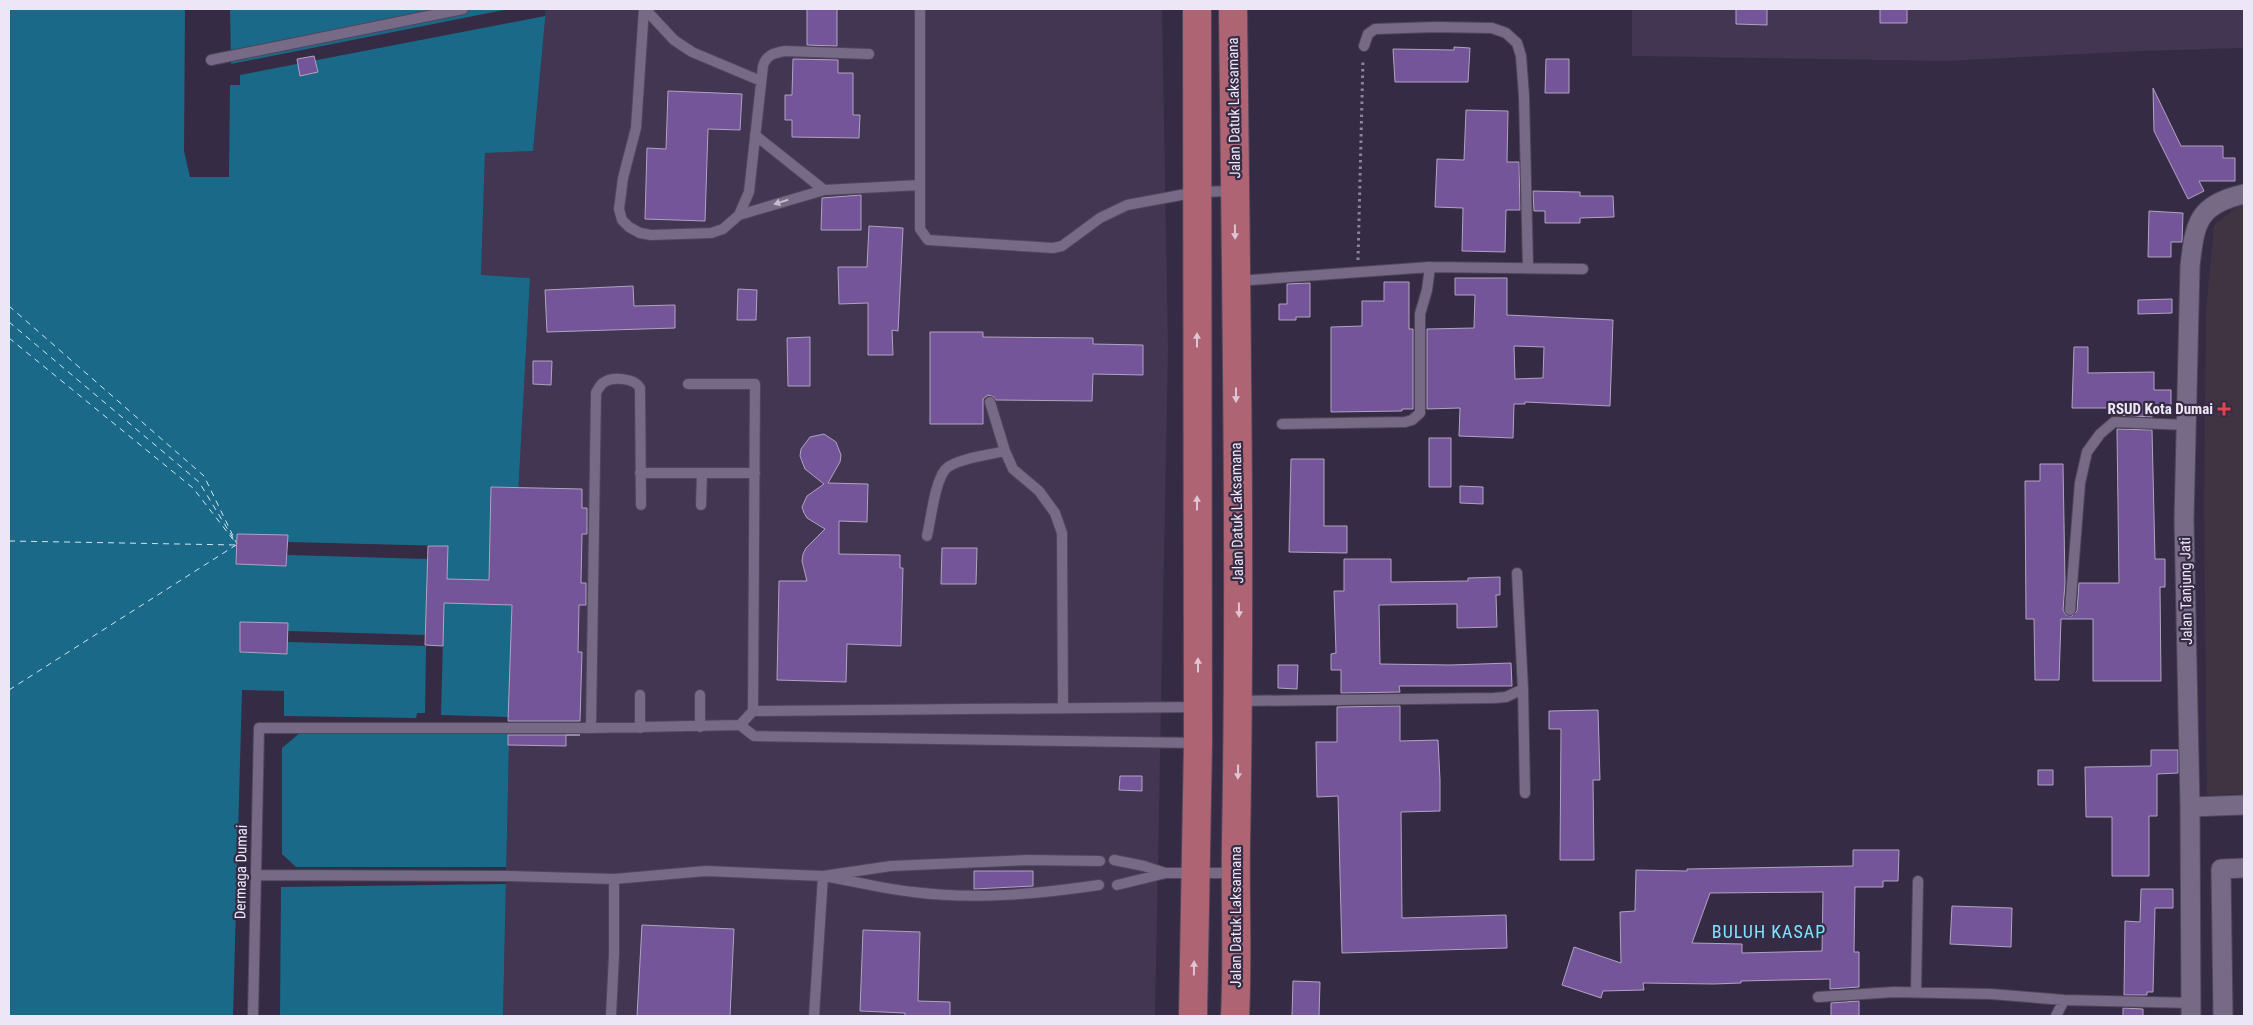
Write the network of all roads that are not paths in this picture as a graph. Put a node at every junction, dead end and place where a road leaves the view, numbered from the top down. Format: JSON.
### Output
{"nodes":[{"id":1,"x":463,"y":9,"type":"edge"},
{"id":2,"x":644,"y":9,"type":"edge"},
{"id":3,"x":920,"y":9,"type":"edge"},
{"id":4,"x":1197,"y":9,"type":"edge"},
{"id":5,"x":1233,"y":9,"type":"edge"},
{"id":6,"x":1364,"y":46,"type":"road end"},
{"id":7,"x":869,"y":54,"type":"dead end"},
{"id":8,"x":211,"y":60,"type":"dead end"},
{"id":9,"x":761,"y":81,"type":"junction"},
{"id":10,"x":755,"y":135,"type":"junction"},
{"id":11,"x":920,"y":185,"type":"junction"},
{"id":12,"x":824,"y":190,"type":"junction"},
{"id":13,"x":1235,"y":191,"type":"junction"},
{"id":14,"x":1197,"y":192,"type":"junction"},
{"id":15,"x":2244,"y":194,"type":"edge"},
{"id":16,"x":739,"y":215,"type":"junction"},
{"id":17,"x":1430,"y":267,"type":"junction"},
{"id":18,"x":1528,"y":267,"type":"junction"},
{"id":19,"x":1583,"y":269,"type":"dead end"},
{"id":20,"x":1236,"y":281,"type":"junction"},
{"id":21,"x":688,"y":384,"type":"dead end"},
{"id":22,"x":990,"y":402,"type":"dead end"},
{"id":23,"x":1282,"y":424,"type":"dead end"},
{"id":24,"x":2186,"y":425,"type":"junction"},
{"id":25,"x":1005,"y":451,"type":"junction"},
{"id":26,"x":640,"y":473,"type":"junction"},
{"id":27,"x":702,"y":473,"type":"junction"},
{"id":28,"x":755,"y":473,"type":"junction"},
{"id":29,"x":641,"y":505,"type":"dead end"},
{"id":30,"x":702,"y":505,"type":"dead end"},
{"id":31,"x":928,"y":536,"type":"dead end"},
{"id":32,"x":1517,"y":573,"type":"dead end"},
{"id":33,"x":2070,"y":610,"type":"dead end"},
{"id":34,"x":1523,"y":689,"type":"junction"},
{"id":35,"x":640,"y":695,"type":"dead end"},
{"id":36,"x":700,"y":696,"type":"dead end"},
{"id":37,"x":1240,"y":701,"type":"junction"},
{"id":38,"x":1198,"y":707,"type":"junction"},
{"id":39,"x":1063,"y":708,"type":"junction"},
{"id":40,"x":753,"y":711,"type":"junction"},
{"id":41,"x":740,"y":725,"type":"junction"},
{"id":42,"x":700,"y":727,"type":"junction"},
{"id":43,"x":591,"y":728,"type":"junction"},
{"id":44,"x":640,"y":728,"type":"junction"},
{"id":45,"x":1198,"y":744,"type":"junction"},
{"id":46,"x":1525,"y":793,"type":"dead end"},
{"id":47,"x":2244,"y":805,"type":"edge"},
{"id":48,"x":2190,"y":807,"type":"junction"},
{"id":49,"x":1114,"y":860,"type":"dead end"},
{"id":50,"x":1100,"y":861,"type":"dead end"},
{"id":51,"x":2244,"y":868,"type":"edge"},
{"id":52,"x":1166,"y":873,"type":"junction"},
{"id":53,"x":1196,"y":873,"type":"junction"},
{"id":54,"x":1236,"y":873,"type":"junction"},
{"id":55,"x":256,"y":874,"type":"junction"},
{"id":56,"x":823,"y":876,"type":"junction"},
{"id":57,"x":614,"y":879,"type":"junction"},
{"id":58,"x":1918,"y":881,"type":"dead end"},
{"id":59,"x":1099,"y":885,"type":"dead end"},
{"id":60,"x":1117,"y":885,"type":"dead end"},
{"id":61,"x":1916,"y":992,"type":"junction"},
{"id":62,"x":1818,"y":997,"type":"dead end"},
{"id":63,"x":2064,"y":1000,"type":"junction"},
{"id":64,"x":2191,"y":1010,"type":"edge"},
{"id":65,"x":254,"y":1016,"type":"edge"},
{"id":66,"x":611,"y":1016,"type":"edge"},
{"id":67,"x":814,"y":1016,"type":"edge"},
{"id":68,"x":1193,"y":1016,"type":"edge"},
{"id":69,"x":1235,"y":1016,"type":"edge"},
{"id":70,"x":2056,"y":1016,"type":"edge"},
{"id":71,"x":2223,"y":1016,"type":"edge"}],
"edges":[{"from":1,"to":8,"type":"lane"},
{"from":2,"to":9,"type":"lane"},
{"from":2,"to":16,"type":"lane"},
{"from":3,"to":11,"type":"lane"},
{"from":4,"to":14,"type":"highway"},
{"from":5,"to":13,"type":"highway","name":"Jalan Datuk Laksamana"},
{"from":6,"to":18,"type":"lane"},
{"from":7,"to":9,"type":"lane"},
{"from":9,"to":10,"type":"lane"},
{"from":10,"to":12,"type":"lane"},
{"from":10,"to":16,"type":"lane"},
{"from":11,"to":12,"type":"lane"},
{"from":11,"to":14,"type":"lane"},
{"from":12,"to":16,"type":"lane","one_way":true},
{"from":13,"to":14,"type":"lane"},
{"from":13,"to":20,"type":"highway","name":"Jalan Datuk Laksamana","one_way":true},
{"from":38,"to":14,"type":"highway","one_way":true},
{"from":15,"to":24,"type":"street","name":"Jalan Tanjung Jati"},
{"from":17,"to":18,"type":"lane"},
{"from":17,"to":20,"type":"lane"},
{"from":17,"to":23,"type":"lane"},
{"from":18,"to":19,"type":"lane"},
{"from":20,"to":37,"type":"highway","name":"Jalan Datuk Laksamana","one_way":true},
{"from":21,"to":28,"type":"lane"},
{"from":22,"to":25,"type":"lane"},
{"from":24,"to":33,"type":"lane"},
{"from":24,"to":48,"type":"street","name":"Jalan Tanjung Jati"},
{"from":25,"to":31,"type":"lane"},
{"from":25,"to":39,"type":"lane"},
{"from":26,"to":27,"type":"lane"},
{"from":26,"to":29,"type":"lane"},
{"from":26,"to":43,"type":"lane"},
{"from":27,"to":28,"type":"lane"},
{"from":27,"to":30,"type":"lane"},
{"from":28,"to":40,"type":"lane"},
{"from":32,"to":34,"type":"lane"},
{"from":34,"to":37,"type":"lane"},
{"from":34,"to":46,"type":"lane"},
{"from":35,"to":44,"type":"lane"},
{"from":36,"to":42,"type":"lane"},
{"from":37,"to":54,"type":"highway","name":"Jalan Datuk Laksamana","one_way":true},
{"from":38,"to":39,"type":"lane"},
{"from":38,"to":45,"type":"highway"},
{"from":39,"to":40,"type":"lane"},
{"from":40,"to":41,"type":"lane"},
{"from":41,"to":42,"type":"lane"},
{"from":41,"to":45,"type":"lane"},
{"from":42,"to":44,"type":"lane"},
{"from":43,"to":44,"type":"lane"},
{"from":43,"to":55,"type":"lane","name":"Dermaga Dumai"},
{"from":45,"to":53,"type":"highway"},
{"from":47,"to":48,"type":"street"},
{"from":48,"to":64,"type":"street","name":"Jalan Tanjung Jati"},
{"from":49,"to":52,"type":"lane"},
{"from":50,"to":56,"type":"lane"},
{"from":51,"to":71,"type":"street"},
{"from":52,"to":53,"type":"lane"},
{"from":52,"to":60,"type":"lane"},
{"from":53,"to":54,"type":"lane"},
{"from":68,"to":53,"type":"highway","one_way":true},
{"from":54,"to":69,"type":"highway","name":"Jalan Datuk Laksamana"},
{"from":55,"to":57,"type":"lane"},
{"from":55,"to":65,"type":"lane","name":"Dermaga Dumai"},
{"from":56,"to":57,"type":"lane"},
{"from":56,"to":59,"type":"lane"},
{"from":56,"to":67,"type":"lane"},
{"from":57,"to":66,"type":"lane"},
{"from":58,"to":61,"type":"lane"},
{"from":61,"to":62,"type":"lane"},
{"from":61,"to":63,"type":"lane"},
{"from":63,"to":64,"type":"lane"},
{"from":63,"to":70,"type":"lane"}]}
